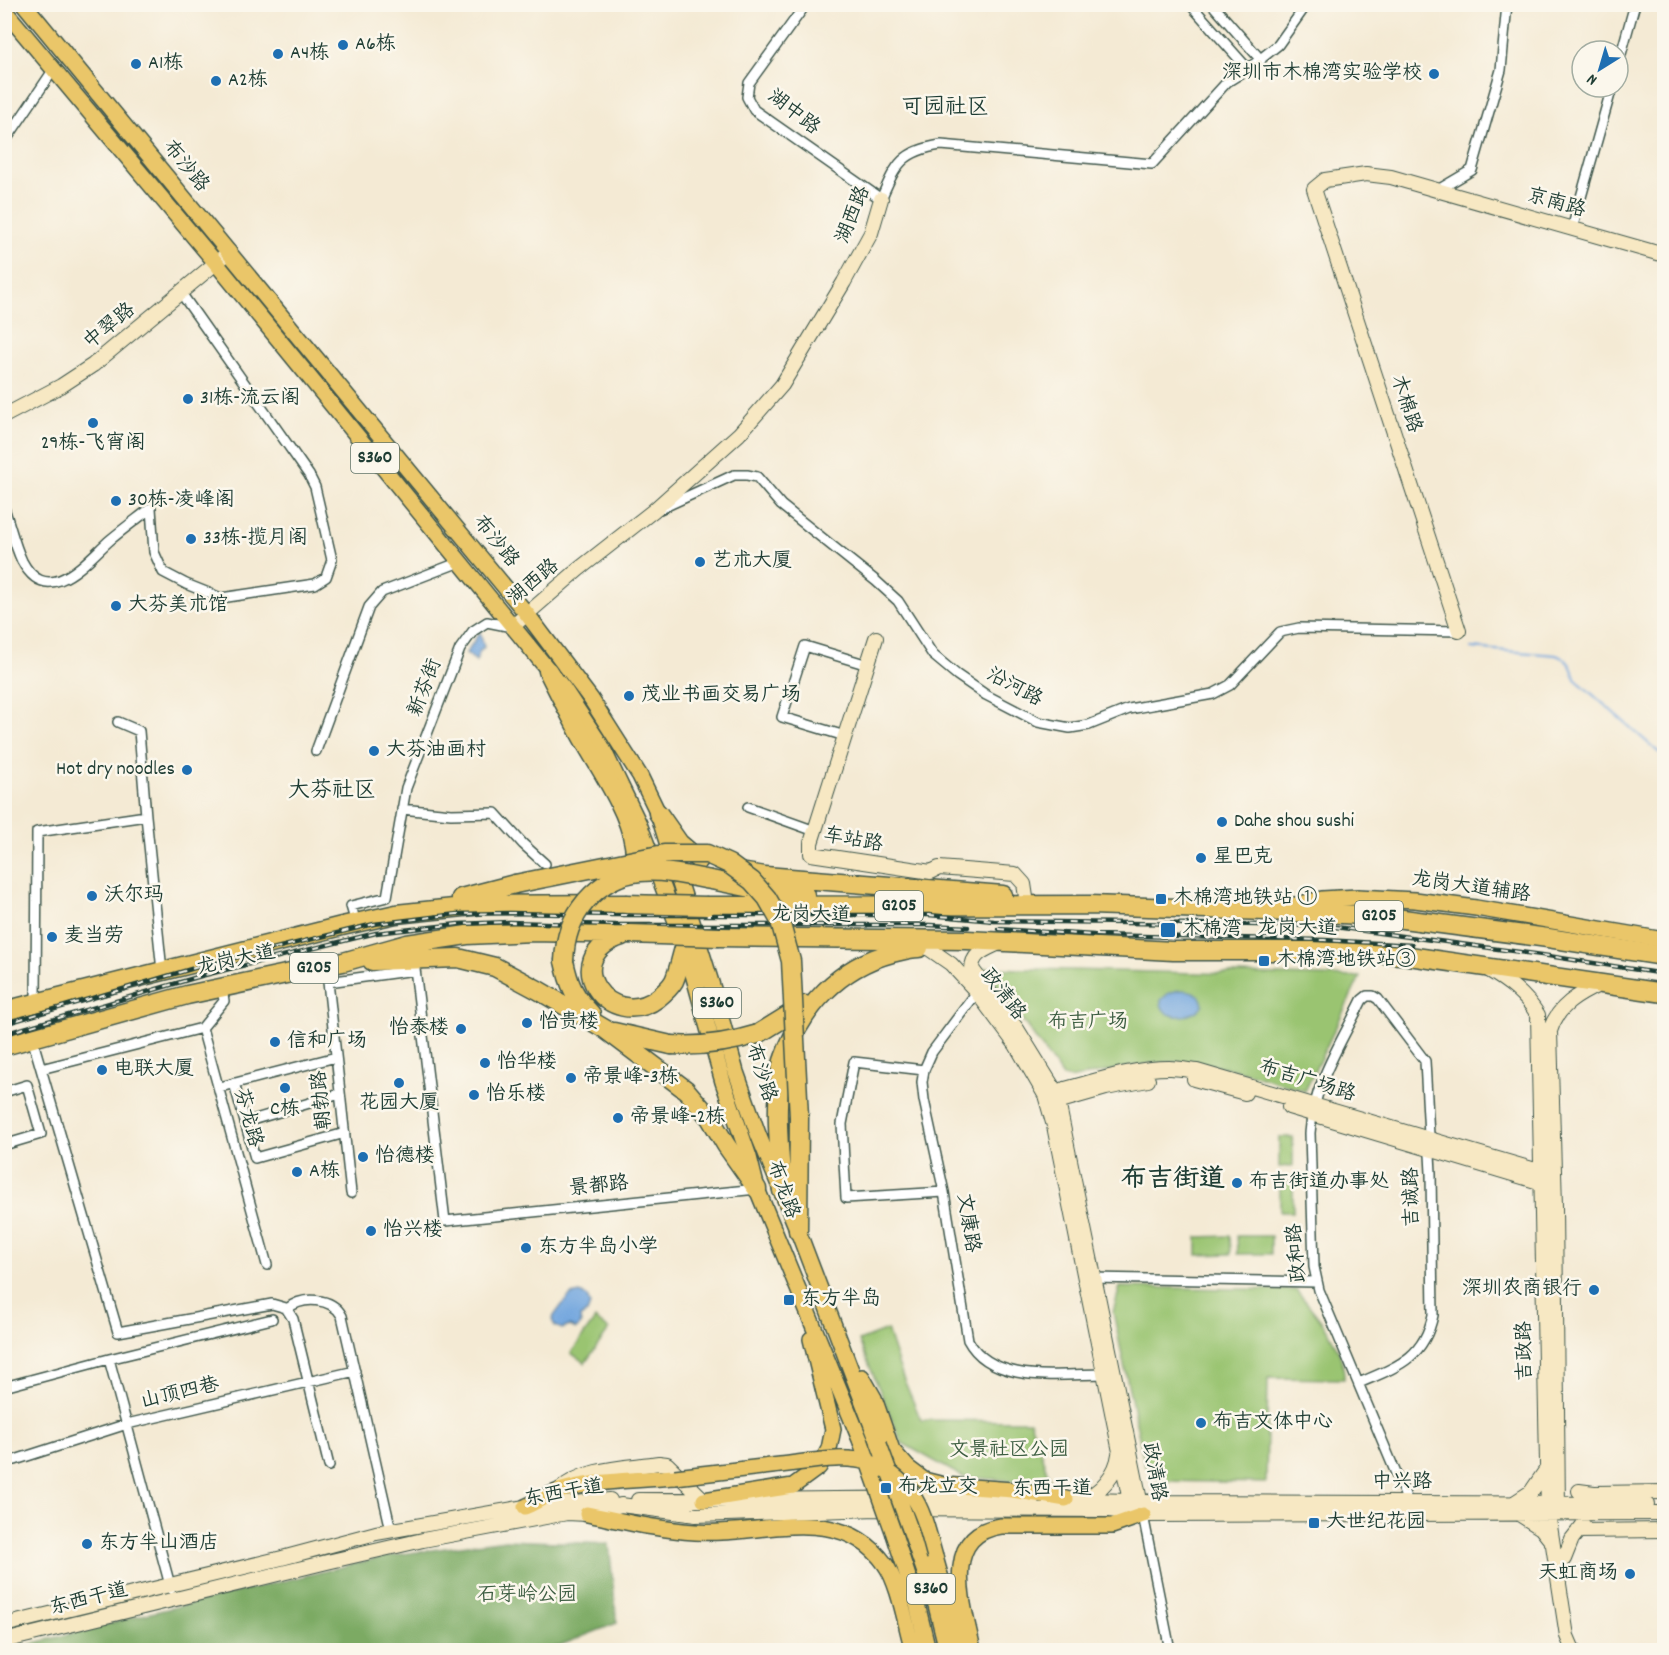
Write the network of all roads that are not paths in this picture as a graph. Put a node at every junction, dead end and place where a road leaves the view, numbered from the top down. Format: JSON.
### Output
{"nodes":[{"id":1,"x":24,"y":4,"type":"edge"},
{"id":2,"x":806,"y":4,"type":"edge"},
{"id":3,"x":1190,"y":4,"type":"edge"},
{"id":4,"x":1212,"y":4,"type":"edge"},
{"id":5,"x":1307,"y":4,"type":"edge"},
{"id":6,"x":1507,"y":4,"type":"edge"},
{"id":7,"x":1635,"y":4,"type":"edge"},
{"id":8,"x":4,"y":10,"type":"edge"},
{"id":9,"x":1625,"y":39,"type":"edge"},
{"id":10,"x":1261,"y":60,"type":"junction"},
{"id":11,"x":54,"y":69,"type":"junction"},
{"id":12,"x":1248,"y":69,"type":"junction"},
{"id":13,"x":1609,"y":99,"type":"edge"},
{"id":14,"x":4,"y":143,"type":"edge"},
{"id":15,"x":1314,"y":189,"type":"joint"},
{"id":16,"x":1438,"y":190,"type":"junction"},
{"id":17,"x":881,"y":199,"type":"junction"},
{"id":18,"x":1572,"y":229,"type":"junction"},
{"id":19,"x":229,"y":252,"type":"junction"},
{"id":20,"x":1665,"y":255,"type":"edge"},
{"id":21,"x":216,"y":263,"type":"junction"},
{"id":22,"x":181,"y":293,"type":"junction"},
{"id":23,"x":4,"y":416,"type":"edge"},
{"id":24,"x":4,"y":508,"type":"edge"},
{"id":25,"x":653,"y":511,"type":"junction"},
{"id":26,"x":460,"y":562,"type":"junction"},
{"id":27,"x":527,"y":614,"type":"junction"},
{"id":28,"x":512,"y":627,"type":"junction"},
{"id":29,"x":1459,"y":631,"type":"joint"},
{"id":30,"x":876,"y":638,"type":"dead end"},
{"id":31,"x":867,"y":665,"type":"junction"},
{"id":32,"x":548,"y":671,"type":"junction"},
{"id":33,"x":118,"y":722,"type":"dead end"},
{"id":34,"x":845,"y":736,"type":"junction"},
{"id":35,"x":316,"y":751,"type":"dead end"},
{"id":36,"x":748,"y":807,"type":"dead end"},
{"id":37,"x":402,"y":809,"type":"junction"},
{"id":38,"x":658,"y":813,"type":"junction"},
{"id":39,"x":146,"y":816,"type":"junction"},
{"id":40,"x":815,"y":831,"type":"junction"},
{"id":41,"x":545,"y":864,"type":"dead end"},
{"id":42,"x":1026,"y":897,"type":"junction"},
{"id":43,"x":483,"y":905,"type":"junction"},
{"id":44,"x":1090,"y":905,"type":"junction"},
{"id":45,"x":1270,"y":910,"type":"junction"},
{"id":46,"x":405,"y":913,"type":"junction"},
{"id":47,"x":356,"y":922,"type":"junction"},
{"id":48,"x":629,"y":934,"type":"junction"},
{"id":49,"x":967,"y":940,"type":"junction"},
{"id":50,"x":1665,"y":940,"type":"edge"},
{"id":51,"x":1001,"y":942,"type":"junction"},
{"id":52,"x":685,"y":945,"type":"junction"},
{"id":53,"x":928,"y":948,"type":"junction"},
{"id":54,"x":1665,"y":956,"type":"edge"},
{"id":55,"x":343,"y":962,"type":"junction"},
{"id":56,"x":415,"y":965,"type":"junction"},
{"id":57,"x":1483,"y":966,"type":"junction"},
{"id":58,"x":162,"y":971,"type":"junction"},
{"id":59,"x":1601,"y":984,"type":"junction"},
{"id":60,"x":222,"y":987,"type":"junction"},
{"id":61,"x":980,"y":988,"type":"junction"},
{"id":62,"x":824,"y":991,"type":"junction"},
{"id":63,"x":1665,"y":993,"type":"edge"},
{"id":64,"x":1367,"y":996,"type":"joint"},
{"id":65,"x":36,"y":1003,"type":"junction"},
{"id":66,"x":4,"y":1011,"type":"edge"},
{"id":67,"x":202,"y":1028,"type":"junction"},
{"id":68,"x":604,"y":1029,"type":"junction"},
{"id":69,"x":32,"y":1038,"type":"junction"},
{"id":70,"x":4,"y":1046,"type":"edge"},
{"id":71,"x":336,"y":1057,"type":"junction"},
{"id":72,"x":41,"y":1069,"type":"junction"},
{"id":73,"x":924,"y":1070,"type":"junction"},
{"id":74,"x":234,"y":1083,"type":"junction"},
{"id":75,"x":219,"y":1087,"type":"junction"},
{"id":76,"x":4,"y":1092,"type":"edge"},
{"id":77,"x":340,"y":1094,"type":"junction"},
{"id":78,"x":1052,"y":1098,"type":"junction"},
{"id":79,"x":1313,"y":1109,"type":"junction"},
{"id":80,"x":245,"y":1122,"type":"junction"},
{"id":81,"x":345,"y":1133,"type":"junction"},
{"id":82,"x":4,"y":1144,"type":"edge"},
{"id":83,"x":1429,"y":1144,"type":"junction"},
{"id":84,"x":1548,"y":1179,"type":"junction"},
{"id":85,"x":757,"y":1189,"type":"junction"},
{"id":86,"x":782,"y":1191,"type":"junction"},
{"id":87,"x":944,"y":1192,"type":"junction"},
{"id":88,"x":351,"y":1193,"type":"dead end"},
{"id":89,"x":798,"y":1231,"type":"junction"},
{"id":90,"x":267,"y":1265,"type":"dead end"},
{"id":91,"x":1090,"y":1278,"type":"junction"},
{"id":92,"x":1317,"y":1282,"type":"junction"},
{"id":93,"x":801,"y":1292,"type":"junction"},
{"id":94,"x":287,"y":1309,"type":"junction"},
{"id":95,"x":272,"y":1319,"type":"dead end"},
{"id":96,"x":838,"y":1335,"type":"junction"},
{"id":97,"x":109,"y":1359,"type":"junction"},
{"id":98,"x":355,"y":1371,"type":"junction"},
{"id":99,"x":1104,"y":1374,"type":"junction"},
{"id":100,"x":308,"y":1382,"type":"junction"},
{"id":101,"x":1359,"y":1383,"type":"junction"},
{"id":102,"x":4,"y":1387,"type":"edge"},
{"id":103,"x":127,"y":1424,"type":"junction"},
{"id":104,"x":1120,"y":1452,"type":"junction"},
{"id":105,"x":15,"y":1460,"type":"dead end"},
{"id":106,"x":1552,"y":1464,"type":"junction"},
{"id":107,"x":329,"y":1466,"type":"dead end"},
{"id":108,"x":596,"y":1473,"type":"junction"},
{"id":109,"x":616,"y":1481,"type":"junction"},
{"id":110,"x":558,"y":1491,"type":"junction"},
{"id":111,"x":1579,"y":1491,"type":"junction"},
{"id":112,"x":1665,"y":1493,"type":"edge"},
{"id":113,"x":1073,"y":1499,"type":"junction"},
{"id":114,"x":704,"y":1500,"type":"junction"},
{"id":115,"x":1408,"y":1502,"type":"junction"},
{"id":116,"x":1637,"y":1504,"type":"junction"},
{"id":117,"x":1665,"y":1504,"type":"edge"},
{"id":118,"x":1138,"y":1505,"type":"junction"},
{"id":119,"x":525,"y":1507,"type":"junction"},
{"id":120,"x":621,"y":1508,"type":"junction"},
{"id":121,"x":1514,"y":1508,"type":"junction"},
{"id":122,"x":1553,"y":1508,"type":"junction"},
{"id":123,"x":1600,"y":1508,"type":"junction"},
{"id":124,"x":1665,"y":1513,"type":"edge"},
{"id":125,"x":587,"y":1514,"type":"joint"},
{"id":126,"x":391,"y":1530,"type":"junction"},
{"id":127,"x":1665,"y":1530,"type":"edge"},
{"id":128,"x":1578,"y":1531,"type":"junction"},
{"id":129,"x":1552,"y":1542,"type":"junction"},
{"id":130,"x":1564,"y":1559,"type":"junction"},
{"id":131,"x":170,"y":1586,"type":"junction"},
{"id":132,"x":174,"y":1600,"type":"junction"},
{"id":133,"x":7,"y":1621,"type":"edge"},
{"id":134,"x":4,"y":1641,"type":"edge"},
{"id":135,"x":913,"y":1650,"type":"edge"},
{"id":136,"x":928,"y":1650,"type":"edge"},
{"id":137,"x":947,"y":1650,"type":"edge"},
{"id":138,"x":961,"y":1650,"type":"edge"},
{"id":139,"x":973,"y":1650,"type":"edge"},
{"id":140,"x":1170,"y":1650,"type":"edge"},
{"id":141,"x":1573,"y":1650,"type":"edge"},
{"id":142,"x":1579,"y":1650,"type":"edge"}],
"edges":[{"from":1,"to":19,"type":"main road","name":"布沙路","number":"S360"},
{"from":2,"to":17,"type":"street","name":"湖中路"},
{"from":3,"to":12,"type":"street"},
{"from":4,"to":10,"type":"street"},
{"from":5,"to":10,"type":"street","name":"湖西路"},
{"from":6,"to":16,"type":"street"},
{"from":7,"to":9,"type":"street"},
{"from":8,"to":11,"type":"main road","name":"布沙路","number":"S360"},
{"from":10,"to":12,"type":"street","name":"湖西路"},
{"from":11,"to":14,"type":"street"},
{"from":11,"to":21,"type":"main road","name":"布沙路","number":"S360"},
{"from":12,"to":17,"type":"street","name":"湖西路"},
{"from":13,"to":18,"type":"street"},
{"from":15,"to":16,"type":"main road","name":"京南路"},
{"from":15,"to":29,"type":"main road","name":"木棉路"},
{"from":16,"to":18,"type":"main road","name":"京南路"},
{"from":17,"to":25,"type":"main road","name":"湖西路"},
{"from":18,"to":20,"type":"main road","name":"京南路"},
{"from":19,"to":21,"type":"main road","name":"中翠路"},
{"from":19,"to":27,"type":"main road","name":"布沙路","number":"S360"},
{"from":21,"to":22,"type":"main road","name":"中翠路"},
{"from":21,"to":26,"type":"main road","name":"布沙路","number":"S360"},
{"from":22,"to":23,"type":"main road","name":"中翠路"},
{"from":22,"to":24,"type":"street"},
{"from":25,"to":27,"type":"main road","name":"湖西路"},
{"from":25,"to":29,"type":"street","name":"沿河路"},
{"from":26,"to":28,"type":"main road","name":"布沙路","number":"S360"},
{"from":26,"to":35,"type":"street"},
{"from":27,"to":28,"type":"main road","name":"湖西路"},
{"from":27,"to":38,"type":"main road","name":"布沙路","number":"S360"},
{"from":28,"to":32,"type":"main road","name":"布沙路","number":"S360"},
{"from":28,"to":37,"type":"street","name":"新芬街"},
{"from":30,"to":31,"type":"main road","name":"车站路"},
{"from":31,"to":34,"type":"main road","name":"车站路"},
{"from":31,"to":34,"type":"street"},
{"from":32,"to":43,"type":"highway"},
{"from":32,"to":52,"type":"main road","name":"布沙路","number":"S360"},
{"from":33,"to":39,"type":"street"},
{"from":34,"to":40,"type":"main road","name":"车站路"},
{"from":36,"to":40,"type":"street"},
{"from":37,"to":41,"type":"street"},
{"from":37,"to":47,"type":"street","name":"新芬街"},
{"from":38,"to":42,"type":"highway"},
{"from":38,"to":86,"type":"main road","name":"布沙路","number":"S360"},
{"from":39,"to":58,"type":"street"},
{"from":39,"to":65,"type":"street"},
{"from":40,"to":42,"type":"main road","name":"车站路"},
{"from":42,"to":44,"type":"highway"},
{"from":42,"to":68,"type":"highway","bridge":true},
{"from":43,"to":44,"type":"highway","name":"龙岗大道","number":"G205","bridge":true},
{"from":43,"to":46,"type":"highway","name":"龙岗大道","number":"G205"},
{"from":44,"to":45,"type":"highway","name":"龙岗大道","number":"G205"},
{"from":45,"to":50,"type":"main road","name":"龙岗大道辅路"},
{"from":45,"to":54,"type":"highway","name":"龙岗大道","number":"G205"},
{"from":46,"to":47,"type":"highway","name":"龙岗大道","number":"G205"},
{"from":46,"to":89,"type":"highway","bridge":true},
{"from":47,"to":58,"type":"highway","name":"龙岗大道","number":"G205"},
{"from":48,"to":49,"type":"highway","name":"龙岗大道","number":"G205","bridge":true},
{"from":48,"to":52,"type":"highway"},
{"from":48,"to":55,"type":"highway","name":"龙岗大道","number":"G205"},
{"from":49,"to":51,"type":"highway","name":"龙岗大道","number":"G205"},
{"from":49,"to":53,"type":"highway"},
{"from":51,"to":57,"type":"highway","name":"龙岗大道","number":"G205"},
{"from":51,"to":61,"type":"main road","name":"政清路"},
{"from":52,"to":85,"type":"main road","name":"布龙路","number":"S360"},
{"from":53,"to":61,"type":"main road","name":"政清路"},
{"from":53,"to":62,"type":"highway"},
{"from":55,"to":56,"type":"highway"},
{"from":55,"to":60,"type":"highway","name":"龙岗大道","number":"G205"},
{"from":56,"to":68,"type":"highway"},
{"from":56,"to":71,"type":"street","name":"朝勃路"},
{"from":56,"to":85,"type":"street","name":"景都路"},
{"from":57,"to":59,"type":"highway","name":"龙岗大道","number":"G205"},
{"from":57,"to":84,"type":"main road","name":"吉政路"},
{"from":58,"to":65,"type":"highway","name":"龙岗大道","number":"G205"},
{"from":59,"to":63,"type":"highway","name":"龙岗大道","number":"G205"},
{"from":59,"to":84,"type":"main road","name":"吉政路"},
{"from":60,"to":67,"type":"street"},
{"from":60,"to":69,"type":"highway","name":"龙岗大道","number":"G205"},
{"from":61,"to":73,"type":"street","name":"文康路"},
{"from":61,"to":78,"type":"main road","name":"政清路"},
{"from":62,"to":68,"type":"highway","bridge":true},
{"from":62,"to":86,"type":"highway"},
{"from":64,"to":79,"type":"street","name":"政和路"},
{"from":64,"to":83,"type":"street","name":"吉诚路"},
{"from":65,"to":66,"type":"highway","name":"龙岗大道","number":"G205"},
{"from":67,"to":72,"type":"street"},
{"from":67,"to":75,"type":"street","name":"芬龙路"},
{"from":68,"to":85,"type":"highway"},
{"from":69,"to":70,"type":"highway","name":"龙岗大道","number":"G205"},
{"from":69,"to":72,"type":"street"},
{"from":71,"to":74,"type":"street"},
{"from":71,"to":77,"type":"street","name":"朝勃路"},
{"from":72,"to":94,"type":"street"},
{"from":73,"to":87,"type":"street","name":"文康路"},
{"from":73,"to":87,"type":"street"},
{"from":74,"to":75,"type":"street"},
{"from":74,"to":80,"type":"street"},
{"from":75,"to":90,"type":"street","name":"芬龙路"},
{"from":76,"to":82,"type":"street"},
{"from":77,"to":80,"type":"street"},
{"from":77,"to":81,"type":"street","name":"朝勃路"},
{"from":78,"to":79,"type":"main road","name":"布吉广场路"},
{"from":78,"to":91,"type":"main road","name":"政清路"},
{"from":79,"to":83,"type":"main road","name":"布吉广场路"},
{"from":79,"to":92,"type":"street","name":"政和路"},
{"from":80,"to":81,"type":"street"},
{"from":81,"to":88,"type":"street","name":"朝勃路"},
{"from":83,"to":84,"type":"main road","name":"布吉广场路"},
{"from":83,"to":101,"type":"street","name":"吉诚路"},
{"from":84,"to":106,"type":"main road","name":"吉政路"},
{"from":85,"to":93,"type":"main road","name":"布龙路","number":"S360"},
{"from":86,"to":89,"type":"main road","name":"布龙路","number":"S360"},
{"from":87,"to":99,"type":"street","name":"文康路"},
{"from":89,"to":96,"type":"main road","name":"布龙路","number":"S360"},
{"from":91,"to":92,"type":"street"},
{"from":91,"to":99,"type":"main road","name":"政清路"},
{"from":91,"to":118,"type":"main road","name":"政清路"},
{"from":92,"to":101,"type":"street","name":"政和路"},
{"from":93,"to":114,"type":"main road"},
{"from":93,"to":136,"type":"main road","name":"布龙路","number":"S360","bridge":true},
{"from":94,"to":98,"type":"street"},
{"from":94,"to":100,"type":"street"},
{"from":95,"to":97,"type":"street"},
{"from":96,"to":113,"type":"main road"},
{"from":96,"to":137,"type":"main road","name":"布龙路","number":"S360","bridge":true},
{"from":97,"to":102,"type":"street"},
{"from":97,"to":103,"type":"street"},
{"from":98,"to":100,"type":"street","name":"山顶四巷"},
{"from":98,"to":126,"type":"street"},
{"from":99,"to":104,"type":"main road","name":"政清路"},
{"from":100,"to":103,"type":"street","name":"山顶四巷"},
{"from":100,"to":107,"type":"street"},
{"from":101,"to":115,"type":"street","name":"政和路"},
{"from":103,"to":105,"type":"street","name":"山顶四巷"},
{"from":103,"to":131,"type":"street"},
{"from":104,"to":113,"type":"main road"},
{"from":104,"to":118,"type":"main road","name":"政清路"},
{"from":106,"to":111,"type":"main road"},
{"from":106,"to":121,"type":"main road"},
{"from":106,"to":122,"type":"main road","name":"吉政路"},
{"from":108,"to":109,"type":"main road"},
{"from":108,"to":110,"type":"main road"},
{"from":108,"to":114,"type":"main road"},
{"from":109,"to":110,"type":"main road"},
{"from":109,"to":138,"type":"main road","bridge":true},
{"from":110,"to":119,"type":"main road"},
{"from":111,"to":112,"type":"main road"},
{"from":111,"to":123,"type":"main road"},
{"from":112,"to":116,"type":"main road"},
{"from":113,"to":114,"type":"main road","name":"东西干道"},
{"from":113,"to":118,"type":"main road","name":"东西干道"},
{"from":114,"to":120,"type":"main road","name":"东西干道"},
{"from":115,"to":118,"type":"main road","name":"中兴路"},
{"from":115,"to":121,"type":"main road","name":"中兴路"},
{"from":116,"to":117,"type":"main road","name":"中兴路"},
{"from":116,"to":123,"type":"main road","name":"中兴路"},
{"from":118,"to":120,"type":"main road","name":"东西干道"},
{"from":118,"to":121,"type":"main road","name":"中兴路"},
{"from":118,"to":139,"type":"main road"},
{"from":118,"to":140,"type":"street"},
{"from":119,"to":120,"type":"main road","name":"东西干道"},
{"from":119,"to":126,"type":"main road","name":"东西干道"},
{"from":120,"to":125,"type":"main road"},
{"from":120,"to":135,"type":"main road"},
{"from":121,"to":122,"type":"main road","name":"中兴路"},
{"from":121,"to":129,"type":"main road"},
{"from":122,"to":123,"type":"main road","name":"中兴路"},
{"from":122,"to":129,"type":"main road","name":"吉政路"},
{"from":122,"to":130,"type":"main road","name":"吉政路"},
{"from":123,"to":124,"type":"main road","name":"中兴路"},
{"from":123,"to":128,"type":"main road"},
{"from":125,"to":132,"type":"main road","name":"东西干道"},
{"from":126,"to":131,"type":"main road","name":"东西干道"},
{"from":127,"to":128,"type":"main road"},
{"from":128,"to":130,"type":"main road"},
{"from":129,"to":141,"type":"main road","name":"吉政路"},
{"from":130,"to":142,"type":"main road","name":"吉政路"},
{"from":131,"to":132,"type":"street"},
{"from":131,"to":133,"type":"main road","name":"东西干道"},
{"from":132,"to":134,"type":"main road","name":"东西干道"}]}
